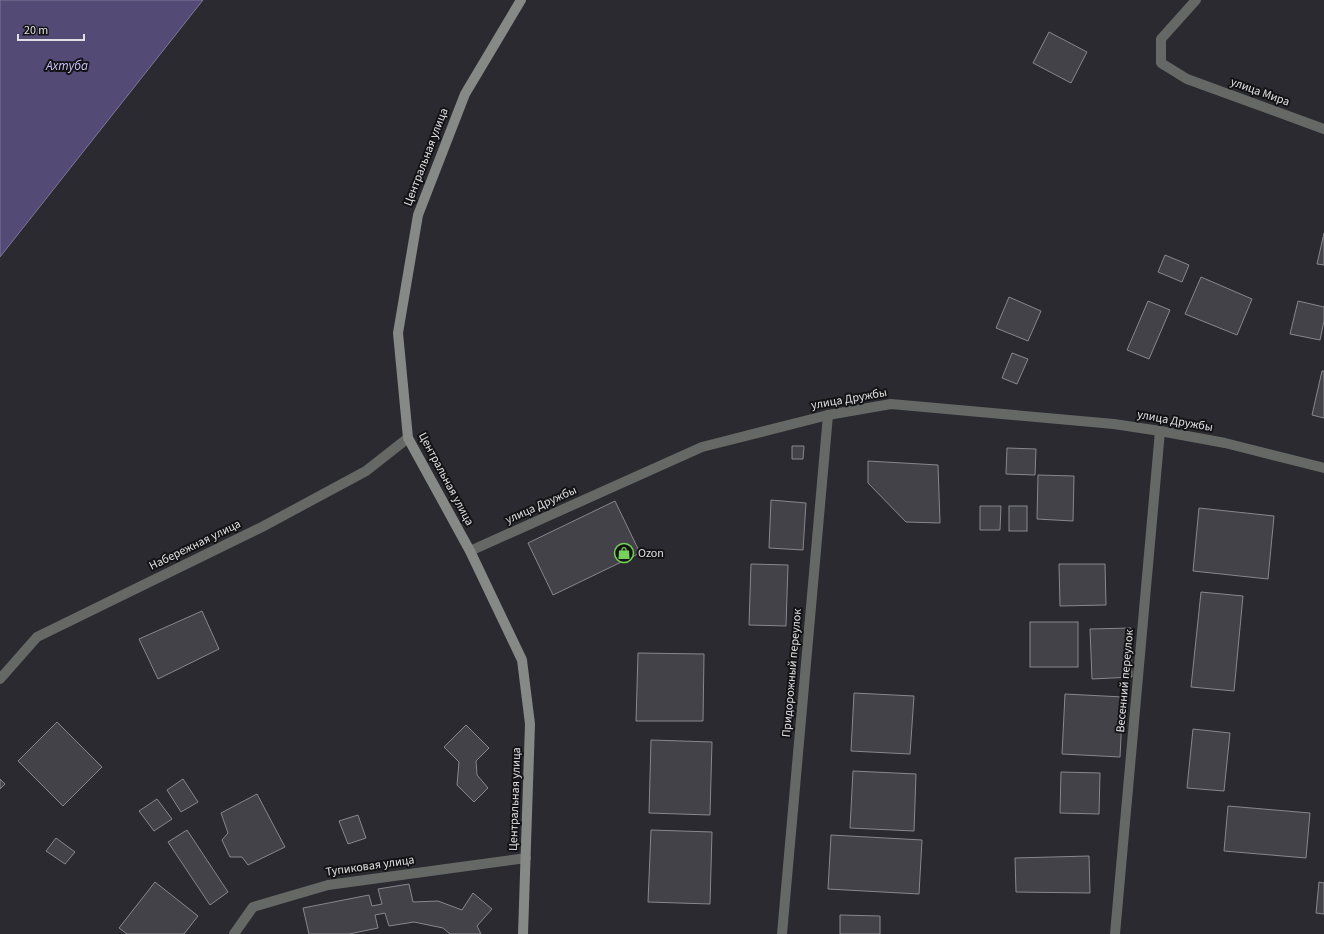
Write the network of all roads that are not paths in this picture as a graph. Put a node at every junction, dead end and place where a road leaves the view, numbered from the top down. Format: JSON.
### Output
{"nodes":[{"id":1,"x":521,"y":0,"type":"edge"},
{"id":2,"x":1196,"y":0,"type":"edge"},
{"id":3,"x":1324,"y":129,"type":"edge"},
{"id":4,"x":828,"y":415,"type":"junction"},
{"id":5,"x":1160,"y":431,"type":"junction"},
{"id":6,"x":408,"y":438,"type":"junction"},
{"id":7,"x":1324,"y":468,"type":"edge"},
{"id":8,"x":470,"y":551,"type":"junction"},
{"id":9,"x":0,"y":679,"type":"edge"},
{"id":10,"x":526,"y":858,"type":"junction"},
{"id":11,"x":234,"y":934,"type":"edge"},
{"id":12,"x":523,"y":934,"type":"edge"},
{"id":13,"x":782,"y":934,"type":"edge"},
{"id":14,"x":1115,"y":934,"type":"edge"}],
"edges":[{"from":1,"to":6,"type":"street","name":"Центральная улица"},
{"from":2,"to":3,"type":"street","name":"улица Мира"},
{"from":4,"to":5,"type":"street","name":"улица Дружбы"},
{"from":4,"to":8,"type":"street","name":"улица Дружбы"},
{"from":4,"to":13,"type":"street","name":"Придорожный переулок"},
{"from":5,"to":7,"type":"street","name":"улица Дружбы"},
{"from":5,"to":14,"type":"street","name":"Весенний переулок"},
{"from":6,"to":8,"type":"street","name":"Центральная улица"},
{"from":6,"to":9,"type":"street","name":"Набережная улица"},
{"from":8,"to":10,"type":"street","name":"Центральная улица"},
{"from":10,"to":11,"type":"street","name":"Тупиковая улица"},
{"from":10,"to":12,"type":"street","name":"Центральная улица"}]}
